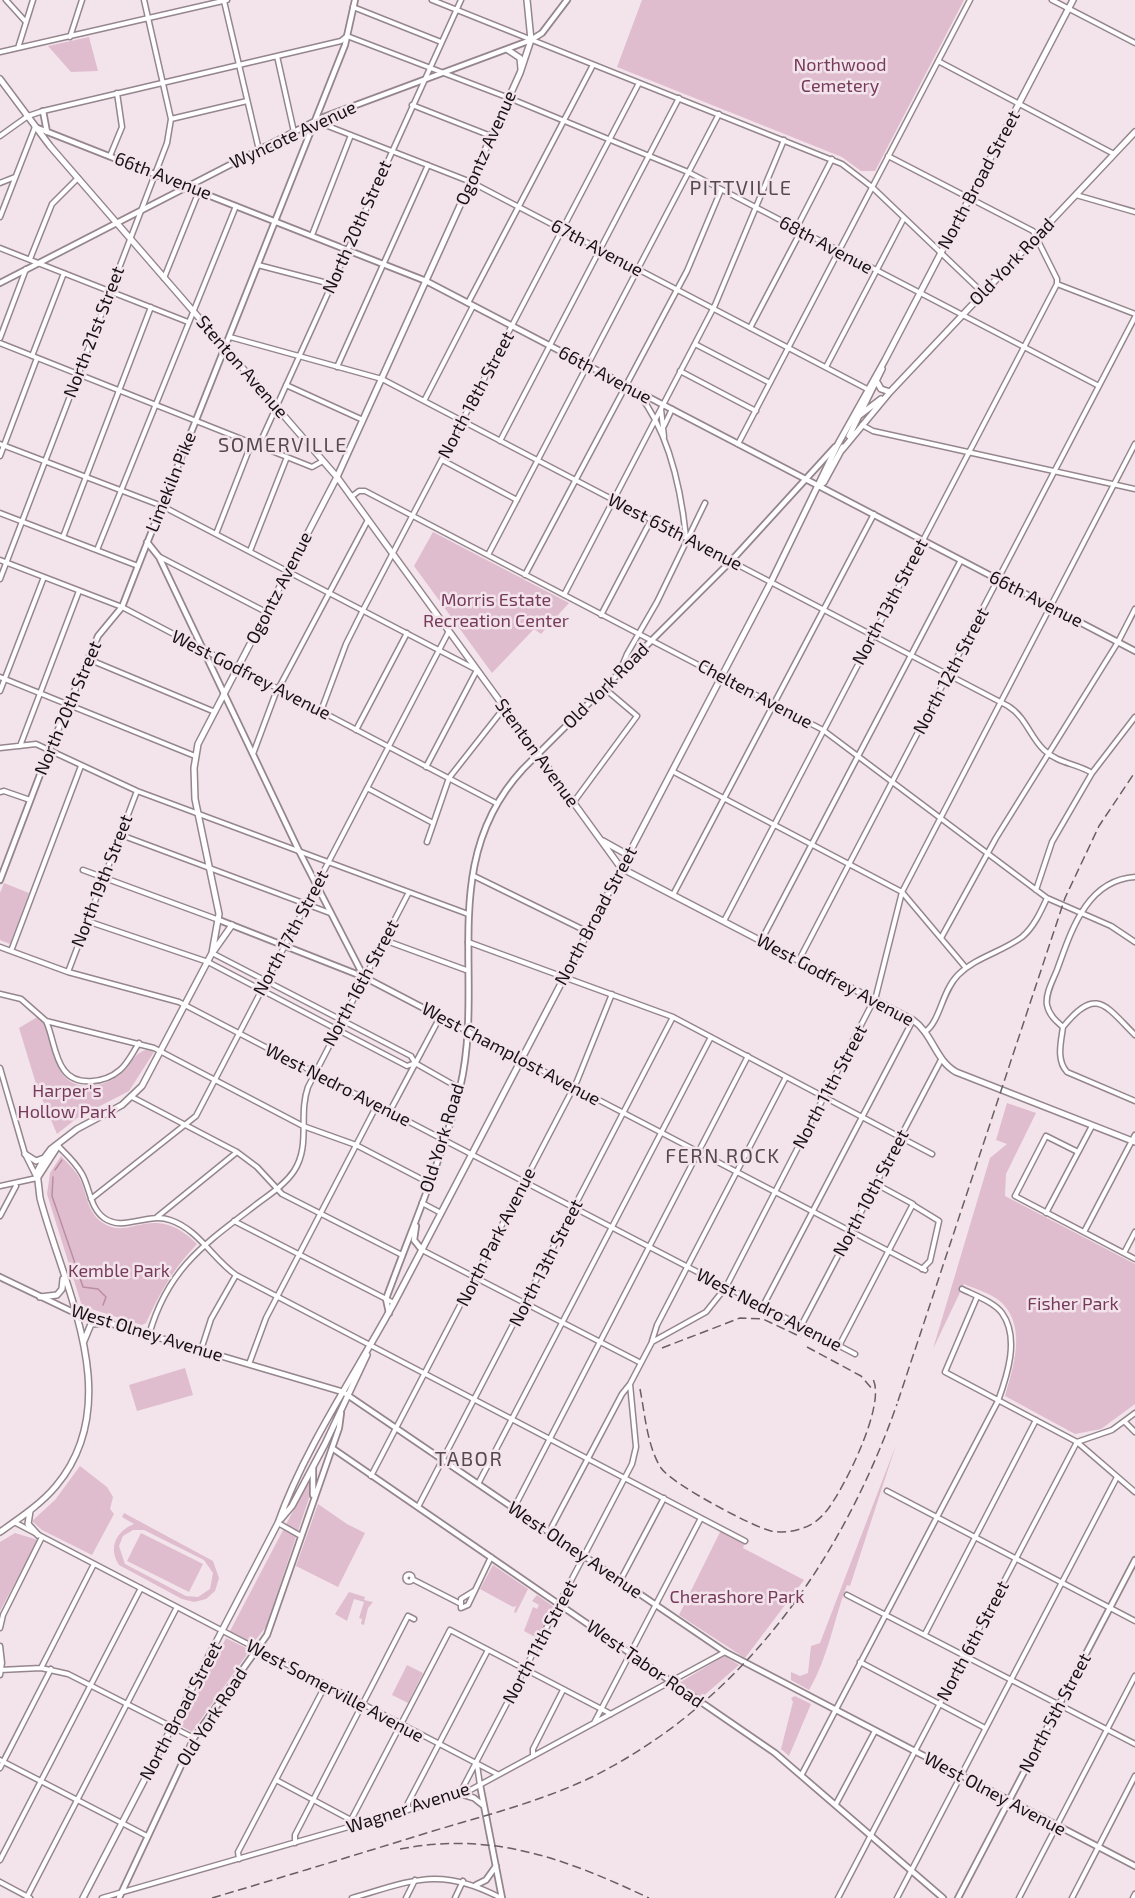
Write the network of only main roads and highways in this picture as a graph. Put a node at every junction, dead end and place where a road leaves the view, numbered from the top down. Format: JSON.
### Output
{"nodes":[{"id":1,"x":527,"y":0,"type":"edge"},
{"id":2,"x":1073,"y":0,"type":"edge"},
{"id":3,"x":508,"y":50,"type":"road end"},
{"id":4,"x":521,"y":71,"type":"junction"},
{"id":5,"x":0,"y":79,"type":"edge"},
{"id":6,"x":3,"y":89,"type":"edge"},
{"id":7,"x":1135,"y":132,"type":"edge"},
{"id":8,"x":885,"y":360,"type":"junction"},
{"id":9,"x":877,"y":382,"type":"junction"},
{"id":10,"x":870,"y":390,"type":"junction"},
{"id":11,"x":890,"y":393,"type":"junction"},
{"id":12,"x":859,"y":416,"type":"junction"},
{"id":13,"x":850,"y":422,"type":"junction"},
{"id":14,"x":840,"y":447,"type":"junction"},
{"id":15,"x":336,"y":477,"type":"junction"},
{"id":16,"x":596,"y":836,"type":"junction"},
{"id":17,"x":628,"y":855,"type":"junction"},
{"id":18,"x":621,"y":868,"type":"junction"},
{"id":19,"x":232,"y":925,"type":"road end"},
{"id":20,"x":212,"y":953,"type":"junction"},
{"id":21,"x":1134,"y":1140,"type":"edge"},
{"id":22,"x":58,"y":1146,"type":"junction"},
{"id":23,"x":25,"y":1155,"type":"road end"},
{"id":24,"x":45,"y":1157,"type":"junction"},
{"id":25,"x":37,"y":1178,"type":"junction"},
{"id":26,"x":63,"y":1277,"type":"junction"},
{"id":27,"x":40,"y":1298,"type":"road end"},
{"id":28,"x":111,"y":1323,"type":"road end"},
{"id":29,"x":84,"y":1346,"type":"junction"},
{"id":30,"x":346,"y":1394,"type":"junction"},
{"id":31,"x":30,"y":1509,"type":"junction"},
{"id":32,"x":278,"y":1523,"type":"junction"},
{"id":33,"x":0,"y":1532,"type":"edge"},
{"id":34,"x":40,"y":1536,"type":"road end"},
{"id":35,"x":83,"y":1898,"type":"edge"}],
"edges":[{"from":1,"to":4,"type":"main road","name":"Ogontz Avenue"},
{"from":2,"to":8,"type":"main road","name":"North Broad Street"},
{"from":3,"to":4,"type":"main road"},
{"from":4,"to":15,"type":"main road","name":"Ogontz Avenue"},
{"from":5,"to":6,"type":"main road","name":"Stenton Avenue"},
{"from":6,"to":15,"type":"main road","name":"Stenton Avenue"},
{"from":7,"to":11,"type":"main road","name":"Old York Road"},
{"from":8,"to":9,"type":"main road","name":"North Broad Street"},
{"from":8,"to":10,"type":"main road","name":"North Broad Street"},
{"from":9,"to":10,"type":"main road","name":"North Broad Street"},
{"from":9,"to":11,"type":"main road"},
{"from":10,"to":12,"type":"main road","name":"North Broad Street"},
{"from":10,"to":13,"type":"main road","name":"North Broad Street"},
{"from":11,"to":12,"type":"main road","name":"Old York Road"},
{"from":11,"to":14,"type":"main road","name":"Old York Road"},
{"from":12,"to":13,"type":"main road","name":"Old York Road"},
{"from":12,"to":14,"type":"main road","name":"North Broad Street"},
{"from":13,"to":14,"type":"main road","name":"North Broad Street"},
{"from":14,"to":17,"type":"main road","name":"North Broad Street"},
{"from":15,"to":16,"type":"main road","name":"Stenton Avenue"},
{"from":15,"to":20,"type":"main road","name":"Ogontz Avenue"},
{"from":16,"to":17,"type":"main road"},
{"from":16,"to":18,"type":"main road","name":"Stenton Avenue"},
{"from":17,"to":18,"type":"main road","name":"North Broad Street"},
{"from":18,"to":21,"type":"main road","name":"West Godfrey Avenue"},
{"from":18,"to":30,"type":"main road","name":"North Broad Street"},
{"from":19,"to":20,"type":"main road"},
{"from":20,"to":22,"type":"main road","name":"Ogontz Avenue"},
{"from":22,"to":24,"type":"main road","name":"Ogontz Avenue"},
{"from":22,"to":25,"type":"main road","name":"Ogontz Avenue"},
{"from":23,"to":24,"type":"main road"},
{"from":24,"to":25,"type":"main road","name":"Ogontz Avenue"},
{"from":25,"to":26,"type":"main road"},
{"from":26,"to":27,"type":"main road"},
{"from":26,"to":29,"type":"main road"},
{"from":28,"to":29,"type":"main road"},
{"from":29,"to":31,"type":"main road"},
{"from":30,"to":32,"type":"main road","name":"North Broad Street"},
{"from":30,"to":32,"type":"main road","name":"North Broad Street"},
{"from":31,"to":33,"type":"main road"},
{"from":31,"to":34,"type":"main road"},
{"from":32,"to":35,"type":"main road","name":"North Broad Street"}]}
